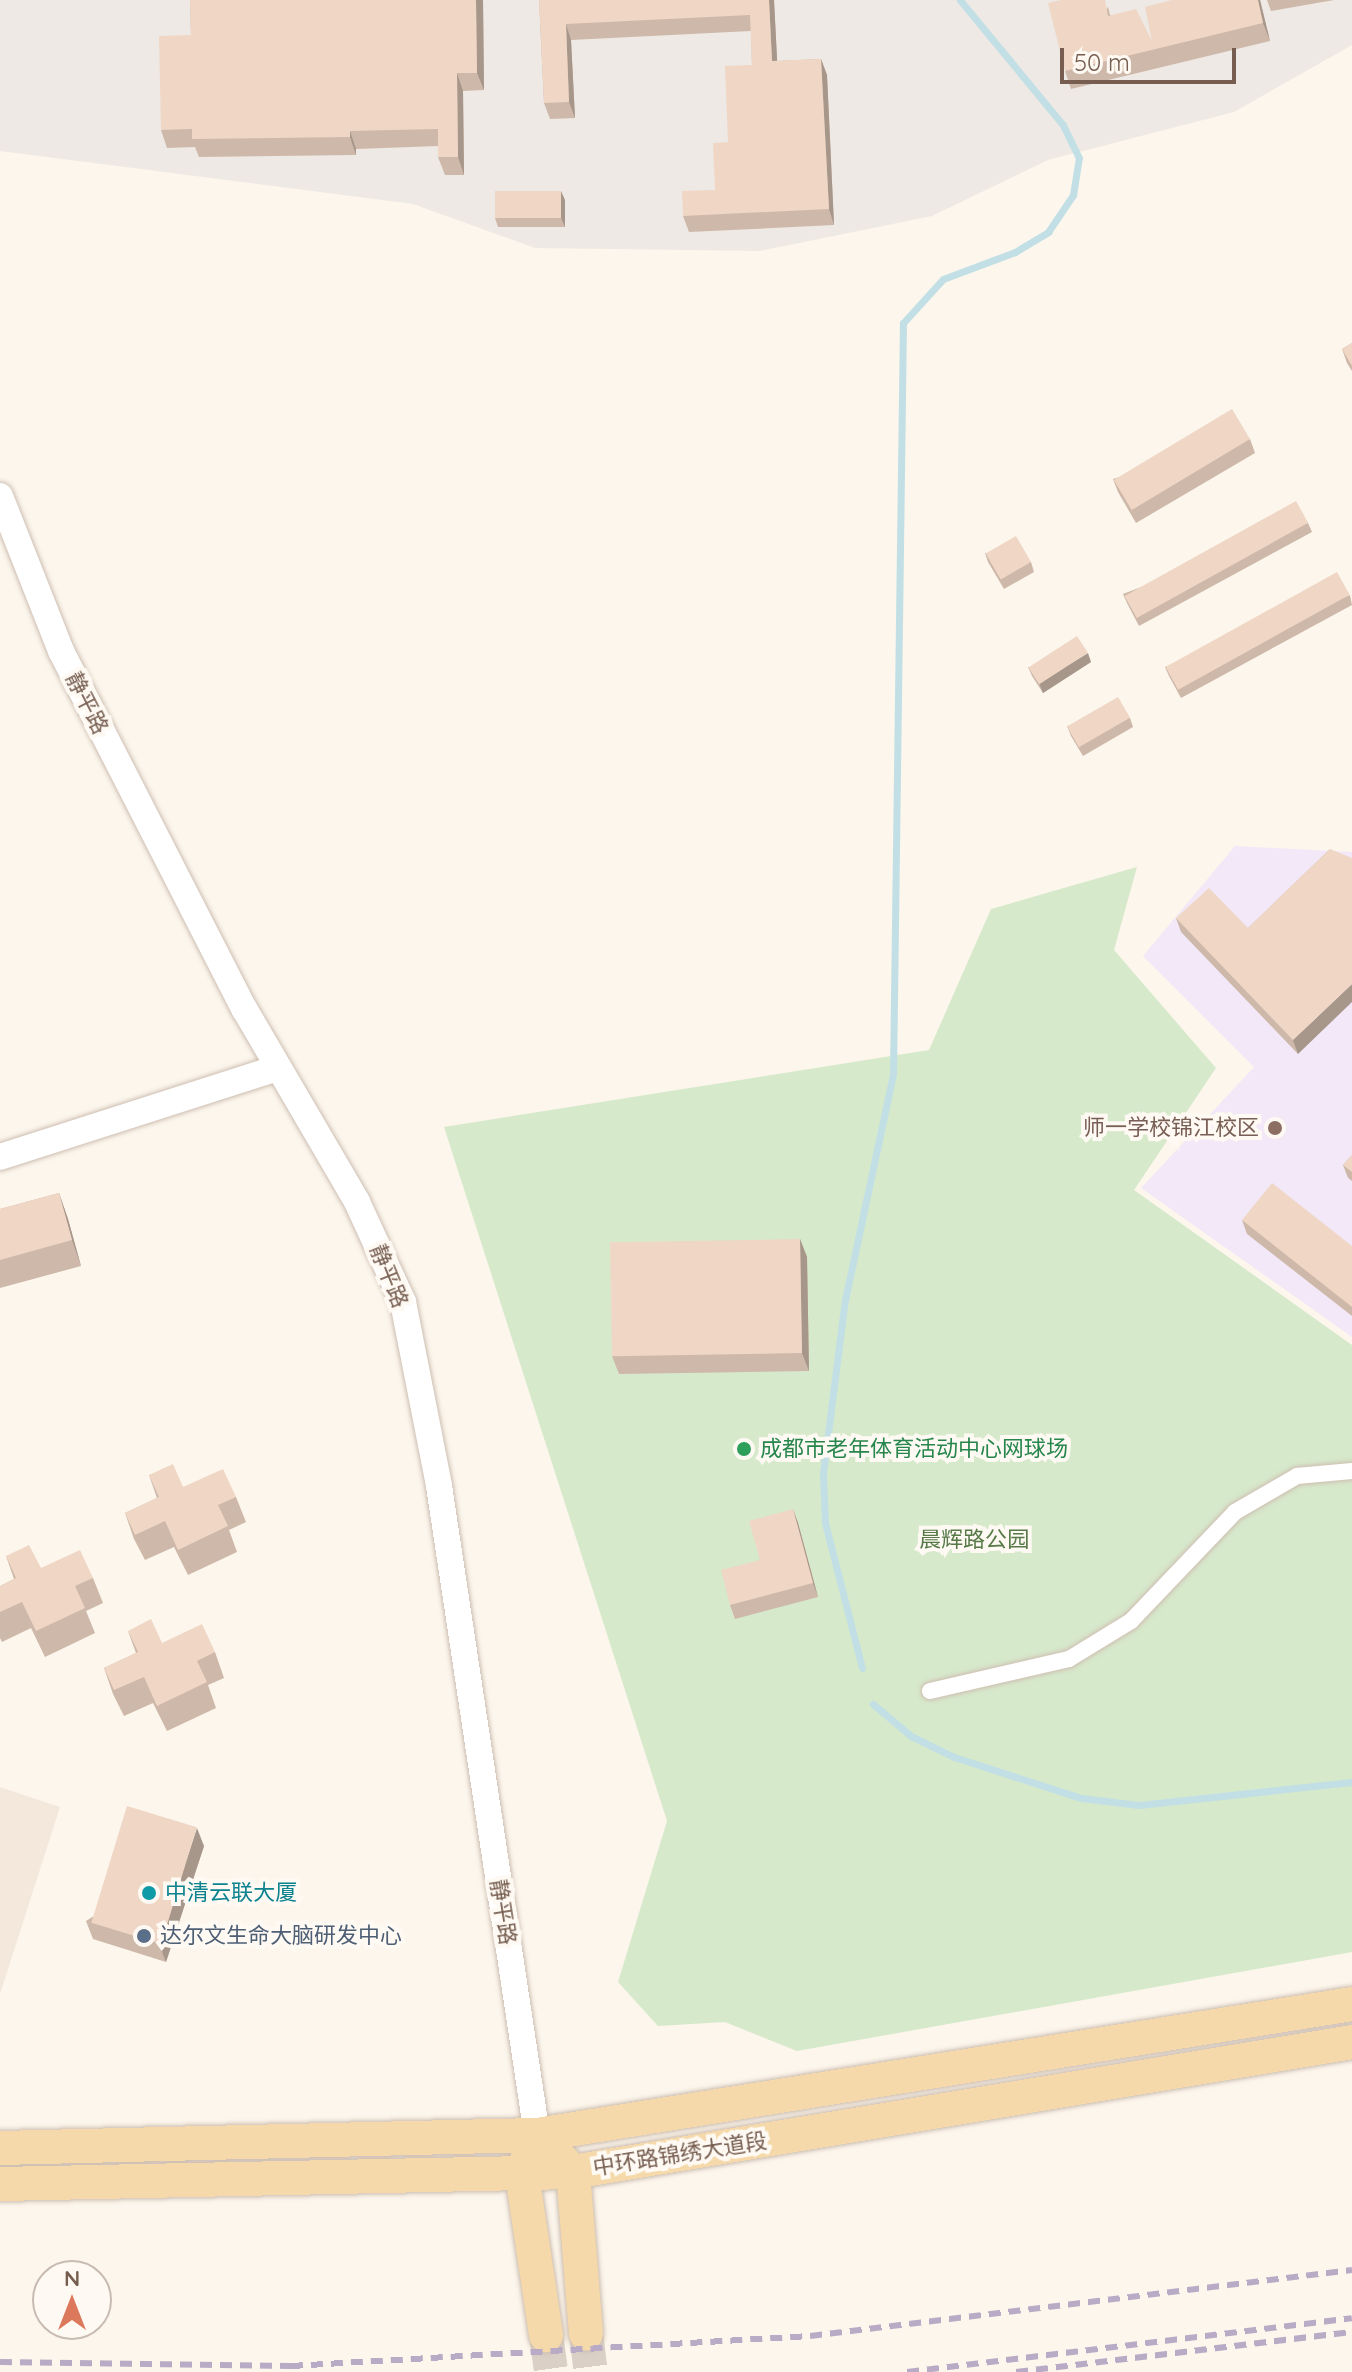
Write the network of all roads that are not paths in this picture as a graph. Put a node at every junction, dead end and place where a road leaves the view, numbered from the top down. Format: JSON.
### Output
{"nodes":[{"id":1,"x":0,"y":496,"type":"edge"},
{"id":2,"x":278,"y":1068,"type":"junction"},
{"id":3,"x":0,"y":1157,"type":"edge"},
{"id":4,"x":1352,"y":1471,"type":"edge"},
{"id":5,"x":930,"y":1691,"type":"dead end"},
{"id":6,"x":1352,"y":2004,"type":"edge"},
{"id":7,"x":1352,"y":2042,"type":"edge"},
{"id":8,"x":537,"y":2135,"type":"junction"},
{"id":9,"x":0,"y":2148,"type":"edge"},
{"id":10,"x":573,"y":2172,"type":"junction"},
{"id":11,"x":522,"y":2174,"type":"junction"},
{"id":12,"x":0,"y":2184,"type":"edge"},
{"id":13,"x":586,"y":2333,"type":"tunnel mouth"},
{"id":14,"x":546,"y":2335,"type":"tunnel mouth"}],
"edges":[{"from":1,"to":2,"type":"street","name":"静平路"},
{"from":2,"to":3,"type":"street"},
{"from":2,"to":8,"type":"street","name":"静平路"},
{"from":4,"to":5,"type":"street"},
{"from":6,"to":8,"type":"main road","name":"中环路锦绣大道段"},
{"from":7,"to":10,"type":"main road","name":"中环路锦绣大道段"},
{"from":8,"to":9,"type":"main road","name":"中环路锦绣大道段"},
{"from":8,"to":10,"type":"main road"},
{"from":8,"to":11,"type":"main road"},
{"from":10,"to":11,"type":"main road","name":"中环路锦绣大道段"},
{"from":10,"to":13,"type":"main road"},
{"from":11,"to":12,"type":"main road","name":"中环路锦绣大道段"},
{"from":11,"to":14,"type":"main road"}]}
